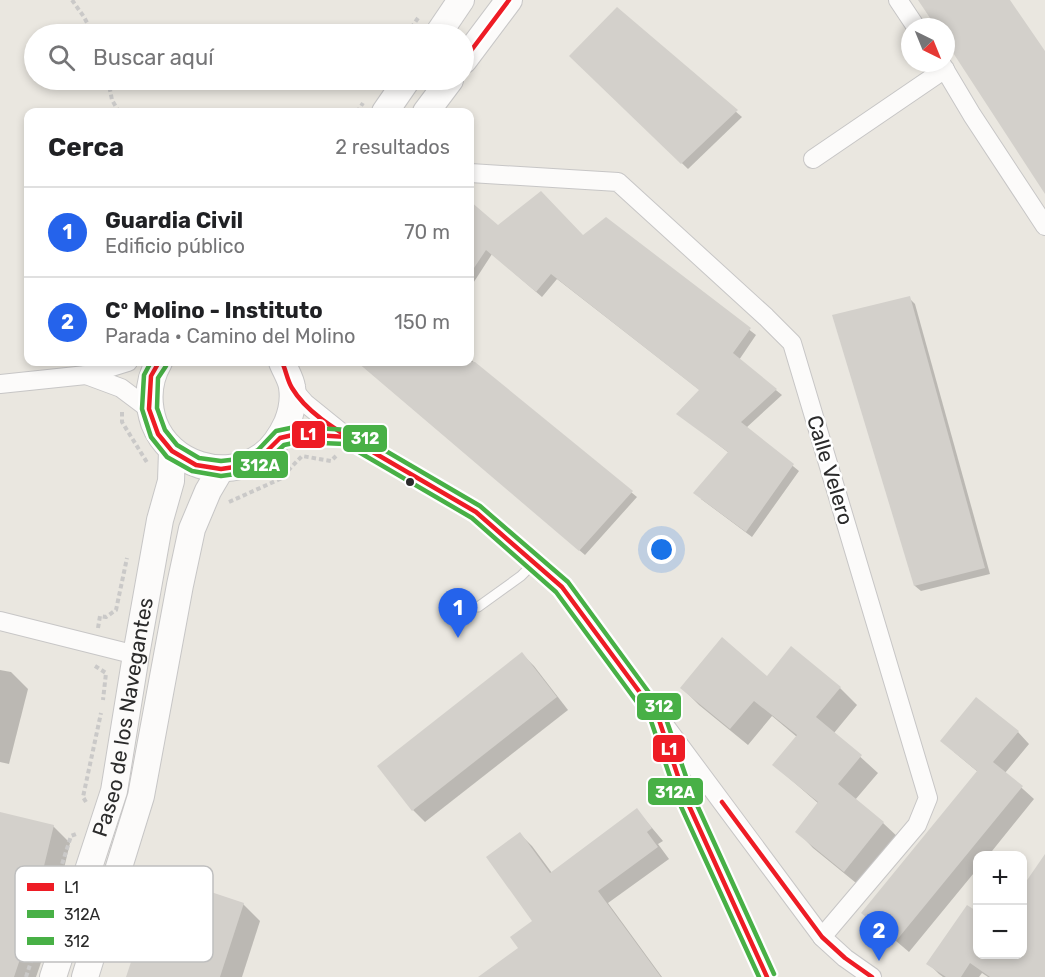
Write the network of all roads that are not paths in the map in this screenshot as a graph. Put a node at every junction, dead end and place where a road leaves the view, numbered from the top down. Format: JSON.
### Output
{"nodes":[{"id":1,"x":461,"y":0,"type":"edge"},
{"id":2,"x":509,"y":0,"type":"edge"},
{"id":3,"x":898,"y":0,"type":"edge"},
{"id":4,"x":910,"y":18,"type":"edge"},
{"id":5,"x":445,"y":24,"type":"edge"},
{"id":6,"x":474,"y":47,"type":"edge"},
{"id":7,"x":935,"y":72,"type":"edge"},
{"id":8,"x":946,"y":72,"type":"edge"},
{"id":9,"x":400,"y":90,"type":"edge"},
{"id":10,"x":442,"y":90,"type":"edge"},
{"id":11,"x":388,"y":108,"type":"edge"},
{"id":12,"x":429,"y":108,"type":"edge"},
{"id":13,"x":813,"y":159,"type":"dead end"},
{"id":14,"x":474,"y":173,"type":"edge"},
{"id":15,"x":1045,"y":226,"type":"edge"},
{"id":16,"x":115,"y":366,"type":"edge"},
{"id":17,"x":157,"y":366,"type":"edge"},
{"id":18,"x":284,"y":366,"type":"edge"},
{"id":19,"x":86,"y":375,"type":"junction"},
{"id":20,"x":0,"y":384,"type":"edge"},
{"id":21,"x":292,"y":388,"type":"junction"},
{"id":22,"x":149,"y":409,"type":"junction"},
{"id":23,"x":347,"y":437,"type":"junction"},
{"id":24,"x":280,"y":438,"type":"junction"},
{"id":25,"x":172,"y":451,"type":"junction"},
{"id":26,"x":221,"y":469,"type":"junction"},
{"id":27,"x":534,"y":563,"type":"junction"},
{"id":28,"x":478,"y":608,"type":"dead end"},
{"id":29,"x":0,"y":621,"type":"edge"},
{"id":30,"x":136,"y":656,"type":"junction"},
{"id":31,"x":658,"y":717,"type":"junction"},
{"id":32,"x":89,"y":866,"type":"edge"},
{"id":33,"x":119,"y":866,"type":"edge"},
{"id":34,"x":822,"y":937,"type":"junction"},
{"id":35,"x":58,"y":962,"type":"edge"},
{"id":36,"x":90,"y":962,"type":"edge"},
{"id":37,"x":53,"y":977,"type":"edge"},
{"id":38,"x":85,"y":977,"type":"edge"},
{"id":39,"x":767,"y":977,"type":"edge"},
{"id":40,"x":872,"y":977,"type":"edge"}],
"edges":[{"from":1,"to":5,"type":"main road"},
{"from":2,"to":6,"type":"main road"},
{"from":3,"to":4,"type":"street"},
{"from":7,"to":13,"type":"street"},
{"from":8,"to":15,"type":"street"},
{"from":9,"to":11,"type":"main road"},
{"from":10,"to":12,"type":"main road"},
{"from":14,"to":34,"type":"street","name":"Calle Velero"},
{"from":16,"to":19,"type":"street"},
{"from":17,"to":22,"type":"main road"},
{"from":18,"to":21,"type":"main road"},
{"from":19,"to":20,"type":"street"},
{"from":19,"to":22,"type":"street"},
{"from":21,"to":23,"type":"street"},
{"from":21,"to":24,"type":"main road"},
{"from":22,"to":25,"type":"main road"},
{"from":23,"to":24,"type":"street"},
{"from":23,"to":27,"type":"street"},
{"from":24,"to":26,"type":"main road"},
{"from":25,"to":26,"type":"main road"},
{"from":25,"to":30,"type":"main road","name":"Paseo de los Navegantes"},
{"from":26,"to":33,"type":"main road","name":"Paseo de los Navegantes"},
{"from":27,"to":28,"type":"lane"},
{"from":27,"to":31,"type":"street"},
{"from":29,"to":30,"type":"street"},
{"from":30,"to":32,"type":"main road","name":"Paseo de los Navegantes"},
{"from":31,"to":34,"type":"street"},
{"from":31,"to":39,"type":"street"},
{"from":34,"to":40,"type":"street"},
{"from":35,"to":37,"type":"main road","name":"Paseo de los Navegantes"},
{"from":36,"to":38,"type":"main road","name":"Paseo de los Navegantes"}]}
